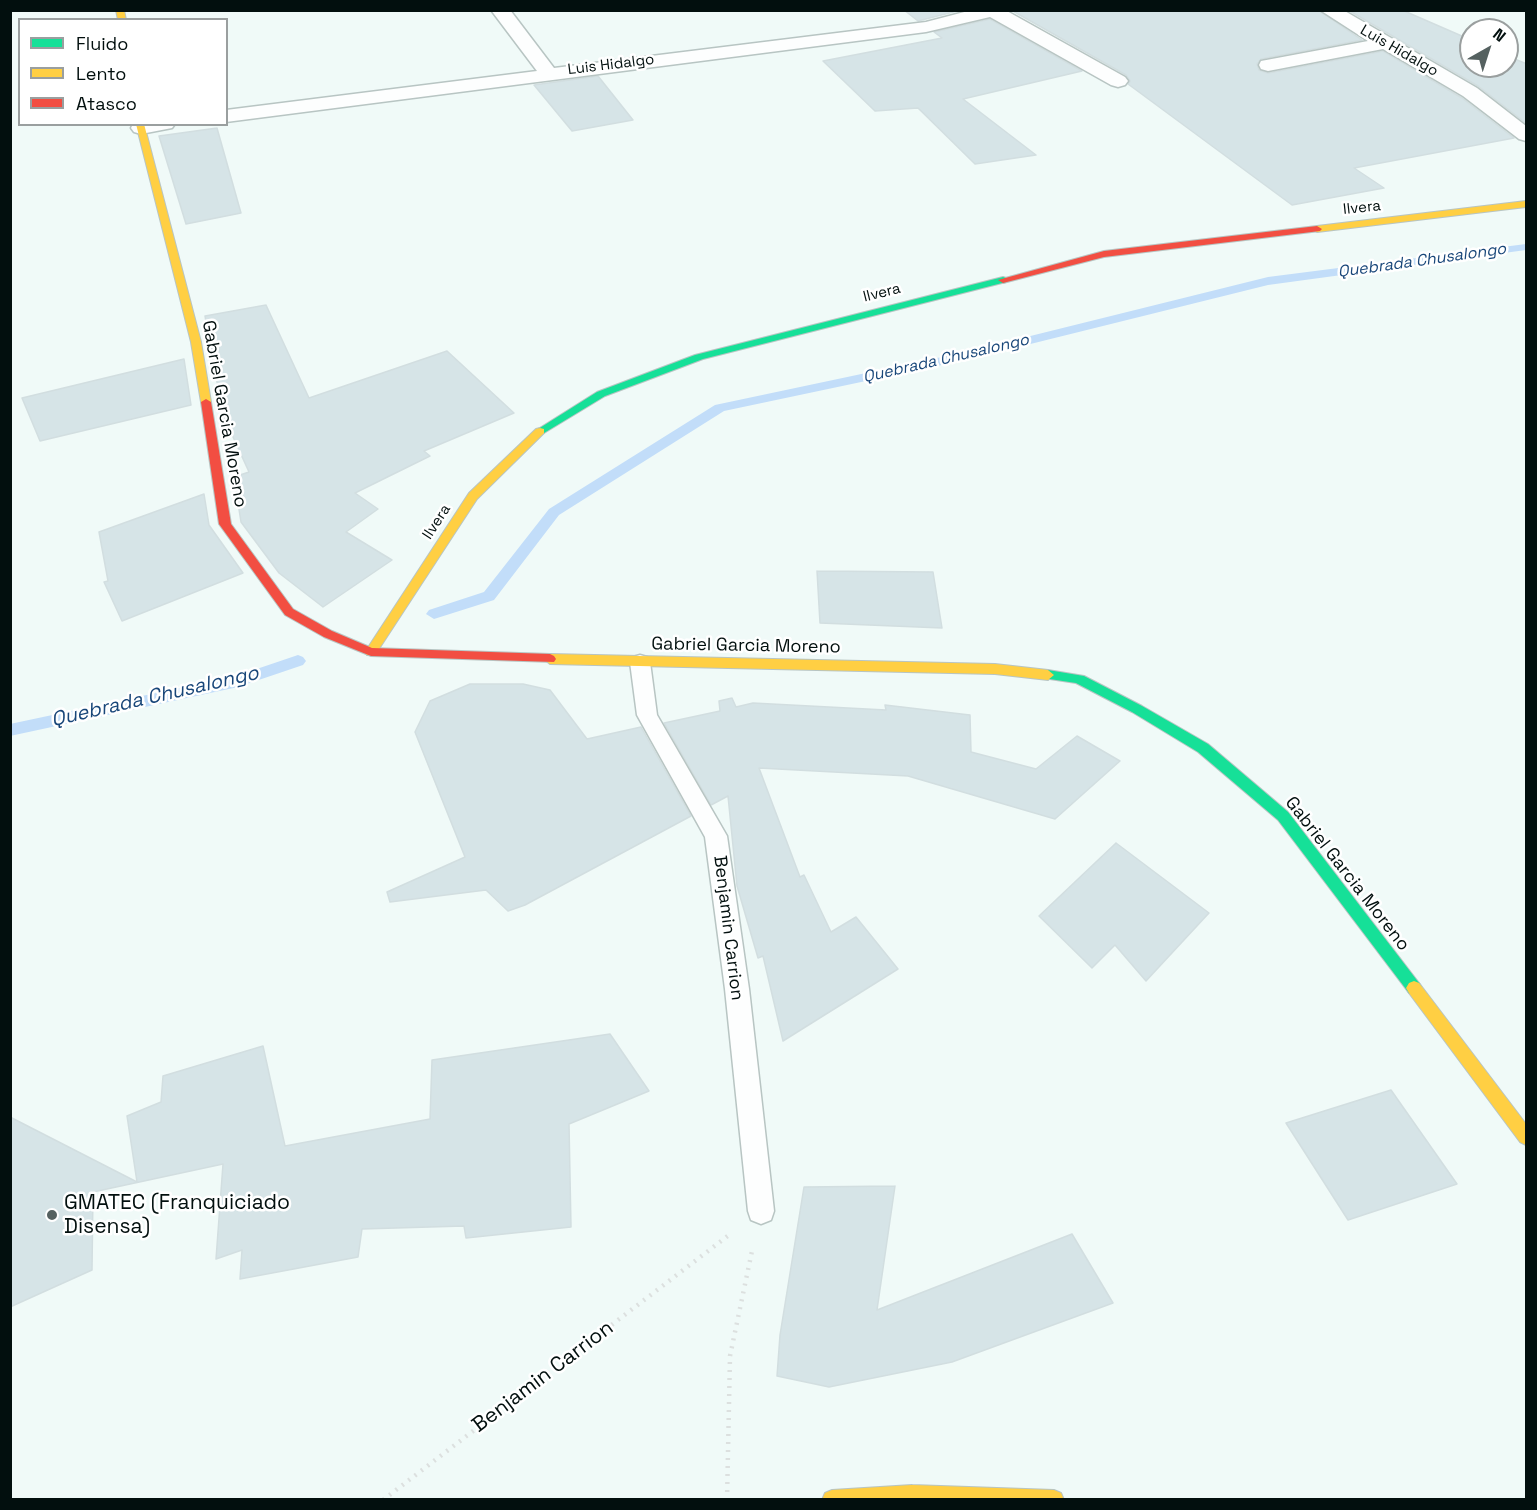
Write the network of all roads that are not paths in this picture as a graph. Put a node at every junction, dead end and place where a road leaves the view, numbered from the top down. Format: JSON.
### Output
{"nodes":[{"id":1,"x":500,"y":10,"type":"edge"},
{"id":2,"x":1329,"y":10,"type":"edge"},
{"id":3,"x":994,"y":11,"type":"edge"},
{"id":4,"x":1384,"y":43,"type":"junction"},
{"id":5,"x":1268,"y":65,"type":"dead end"},
{"id":6,"x":548,"y":73,"type":"junction"},
{"id":7,"x":1118,"y":81,"type":"dead end"},
{"id":8,"x":228,"y":116,"type":"edge"},
{"id":9,"x":141,"y":126,"type":"edge"},
{"id":10,"x":1527,"y":135,"type":"edge"},
{"id":11,"x":1527,"y":204,"type":"edge"},
{"id":12,"x":371,"y":652,"type":"junction"},
{"id":13,"x":640,"y":662,"type":"junction"},
{"id":14,"x":1527,"y":1137,"type":"edge"},
{"id":15,"x":760,"y":1211,"type":"road end"},
{"id":16,"x":831,"y":1500,"type":"edge"},
{"id":17,"x":1054,"y":1500,"type":"edge"}],
"edges":[{"from":1,"to":6,"type":"street"},
{"from":2,"to":4,"type":"street","name":"Luis Hidalgo"},
{"from":3,"to":6,"type":"street","name":"Luis Hidalgo"},
{"from":3,"to":7,"type":"street"},
{"from":4,"to":5,"type":"street"},
{"from":4,"to":10,"type":"street","name":"Luis Hidalgo"},
{"from":6,"to":8,"type":"street","name":"Luis Hidalgo"},
{"from":9,"to":12,"type":"main road","name":"Gabriel Garcia Moreno"},
{"from":11,"to":12,"type":"main road","name":"Ilvera"},
{"from":12,"to":13,"type":"main road","name":"Gabriel Garcia Moreno"},
{"from":13,"to":14,"type":"main road","name":"Gabriel Garcia Moreno"},
{"from":13,"to":15,"type":"lane","name":"Benjamin Carrion"},
{"from":16,"to":17,"type":"main road"}]}
